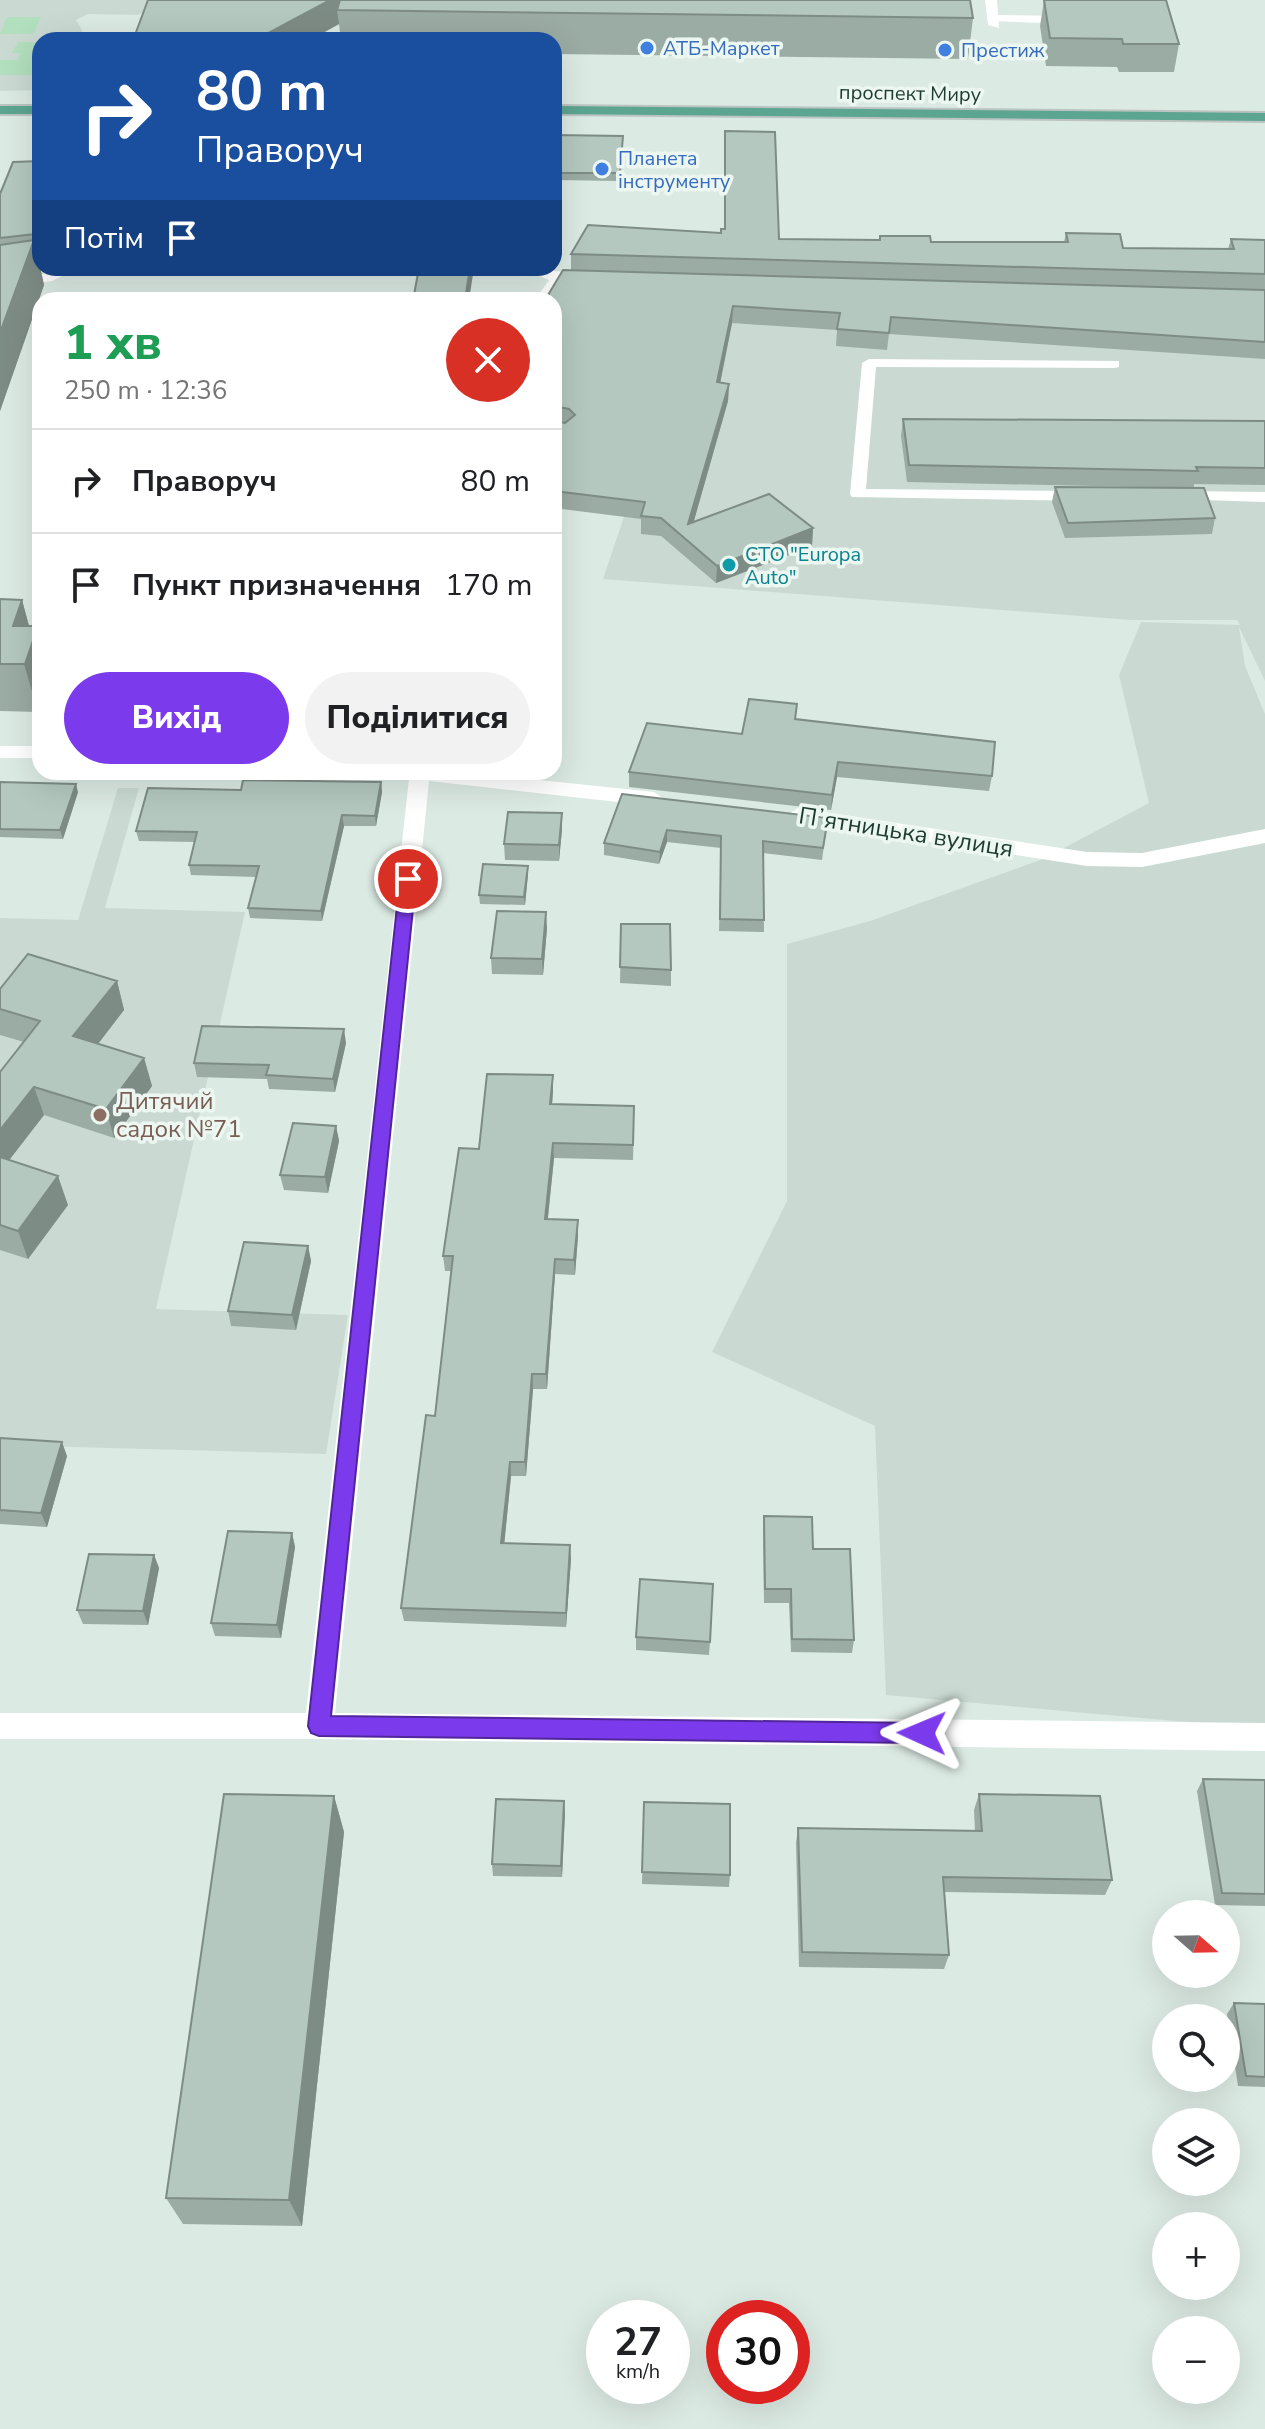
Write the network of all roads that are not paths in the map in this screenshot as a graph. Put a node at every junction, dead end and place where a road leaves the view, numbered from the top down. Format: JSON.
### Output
{"nodes":[{"id":1,"x":991,"y":0,"type":"edge"},
{"id":2,"x":1087,"y":20,"type":"edge"},
{"id":3,"x":995,"y":22,"type":"joint"},
{"id":4,"x":0,"y":110,"type":"edge"},
{"id":5,"x":32,"y":110,"type":"edge"},
{"id":6,"x":562,"y":110,"type":"edge"},
{"id":7,"x":1265,"y":117,"type":"edge"},
{"id":8,"x":52,"y":276,"type":"edge"},
{"id":9,"x":552,"y":276,"type":"edge"},
{"id":10,"x":558,"y":278,"type":"junction"},
{"id":11,"x":605,"y":280,"type":"edge"},
{"id":12,"x":0,"y":283,"type":"edge"},
{"id":13,"x":548,"y":292,"type":"edge"},
{"id":14,"x":1114,"y":364,"type":"dead end"},
{"id":15,"x":1108,"y":496,"type":"edge"},
{"id":16,"x":1155,"y":496,"type":"edge"},
{"id":17,"x":1265,"y":497,"type":"edge"},
{"id":18,"x":0,"y":752,"type":"edge"},
{"id":19,"x":32,"y":752,"type":"edge"},
{"id":20,"x":410,"y":780,"type":"edge"},
{"id":21,"x":476,"y":780,"type":"edge"},
{"id":22,"x":672,"y":801,"type":"edge"},
{"id":23,"x":783,"y":813,"type":"edge"},
{"id":24,"x":1265,"y":836,"type":"edge"},
{"id":25,"x":0,"y":1726,"type":"edge"},
{"id":26,"x":319,"y":1726,"type":"junction"},
{"id":27,"x":1265,"y":1737,"type":"edge"}],
"edges":[{"from":1,"to":3,"type":"street"},
{"from":2,"to":3,"type":"lane"},
{"from":4,"to":5,"type":"main road"},
{"from":6,"to":7,"type":"main road","name":"проспект Миру"},
{"from":8,"to":12,"type":"street"},
{"from":9,"to":10,"type":"street"},
{"from":10,"to":11,"type":"street"},
{"from":10,"to":13,"type":"street"},
{"from":14,"to":15,"type":"lane"},
{"from":16,"to":17,"type":"lane"},
{"from":18,"to":19,"type":"street"},
{"from":20,"to":26,"type":"street"},
{"from":21,"to":22,"type":"street"},
{"from":23,"to":24,"type":"street","name":"Пʼятницька вулиця"},
{"from":25,"to":26,"type":"street"},
{"from":26,"to":27,"type":"street"}]}
